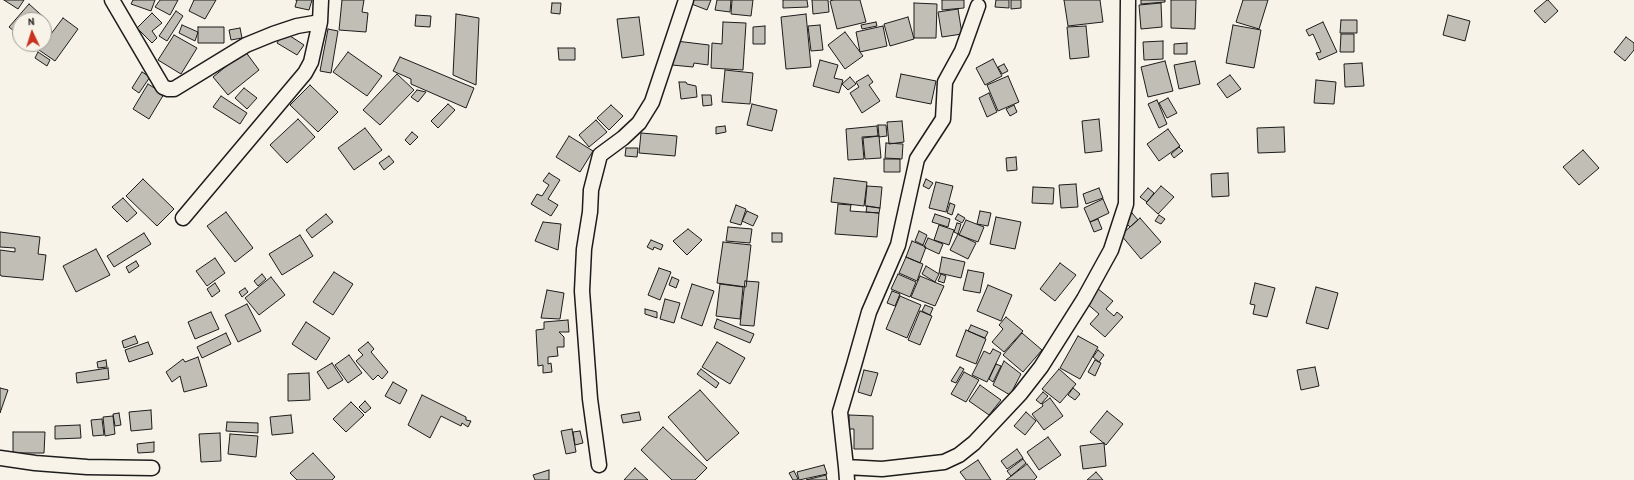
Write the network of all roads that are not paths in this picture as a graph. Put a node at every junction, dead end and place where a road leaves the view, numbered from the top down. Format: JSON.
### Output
{"nodes":[{"id":1,"x":112,"y":0,"type":"edge"},
{"id":2,"x":321,"y":0,"type":"edge"},
{"id":3,"x":686,"y":0,"type":"edge"},
{"id":4,"x":1128,"y":0,"type":"edge"},
{"id":5,"x":978,"y":6,"type":"dead end"},
{"id":6,"x":320,"y":22,"type":"junction"},
{"id":7,"x":184,"y":218,"type":"dead end"},
{"id":8,"x":0,"y":458,"type":"edge"},
{"id":9,"x":599,"y":465,"type":"dead end"},
{"id":10,"x":152,"y":468,"type":"dead end"},
{"id":11,"x":847,"y":474,"type":"edge"}],
"edges":[{"from":1,"to":6,"type":"street"},
{"from":2,"to":6,"type":"street"},
{"from":3,"to":9,"type":"street"},
{"from":4,"to":11,"type":"street"},
{"from":5,"to":11,"type":"street"},
{"from":6,"to":7,"type":"street"},
{"from":8,"to":10,"type":"street"}]}
